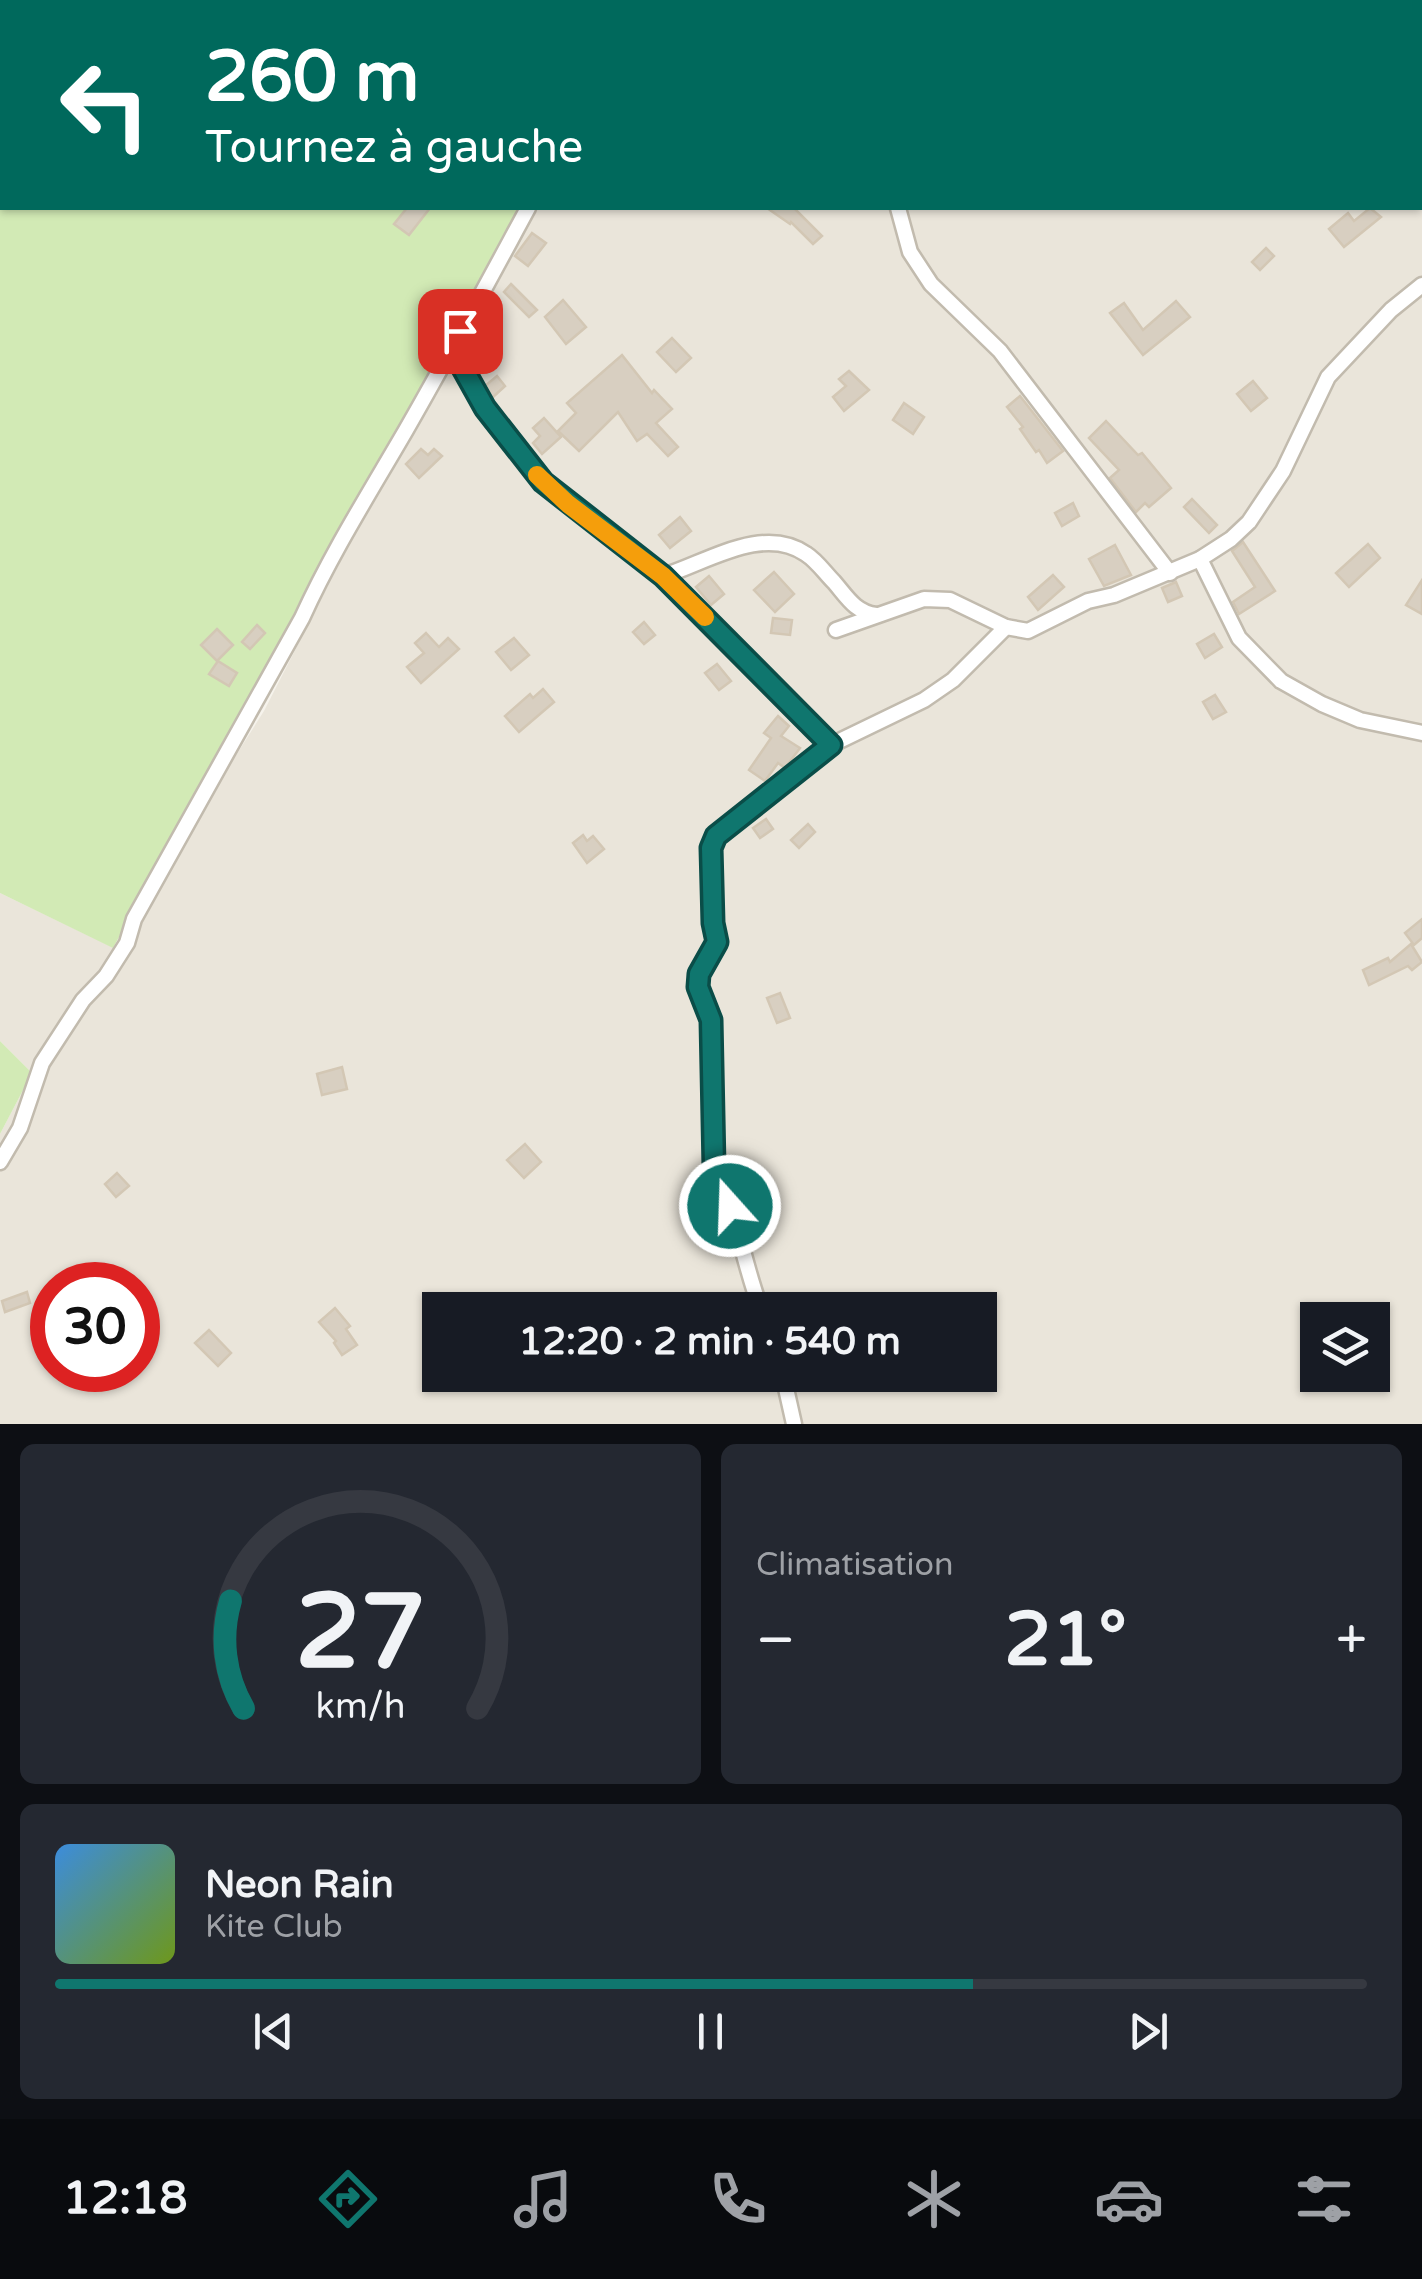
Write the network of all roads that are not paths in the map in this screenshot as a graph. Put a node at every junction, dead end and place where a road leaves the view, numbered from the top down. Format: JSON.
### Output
{"nodes":[{"id":1,"x":527,"y":210,"type":"edge"},
{"id":2,"x":899,"y":210,"type":"edge"},
{"id":3,"x":1422,"y":285,"type":"edge"},
{"id":4,"x":451,"y":347,"type":"junction"},
{"id":5,"x":1200,"y":559,"type":"junction"},
{"id":6,"x":1170,"y":573,"type":"junction"},
{"id":7,"x":663,"y":576,"type":"junction"},
{"id":8,"x":882,"y":615,"type":"junction"},
{"id":9,"x":1006,"y":627,"type":"junction"},
{"id":10,"x":836,"y":630,"type":"dead end"},
{"id":11,"x":1422,"y":733,"type":"edge"},
{"id":12,"x":831,"y":745,"type":"junction"},
{"id":13,"x":0,"y":1162,"type":"edge"},
{"id":14,"x":755,"y":1292,"type":"edge"},
{"id":15,"x":787,"y":1392,"type":"edge"},
{"id":16,"x":794,"y":1424,"type":"edge"}],
"edges":[{"from":1,"to":4,"type":"street"},
{"from":2,"to":6,"type":"street"},
{"from":3,"to":5,"type":"street"},
{"from":4,"to":7,"type":"street"},
{"from":4,"to":13,"type":"street"},
{"from":5,"to":6,"type":"street"},
{"from":5,"to":11,"type":"street"},
{"from":6,"to":9,"type":"street"},
{"from":7,"to":8,"type":"street"},
{"from":7,"to":12,"type":"street"},
{"from":8,"to":9,"type":"street"},
{"from":8,"to":10,"type":"street"},
{"from":9,"to":12,"type":"street"},
{"from":12,"to":14,"type":"street"},
{"from":15,"to":16,"type":"street"}]}
